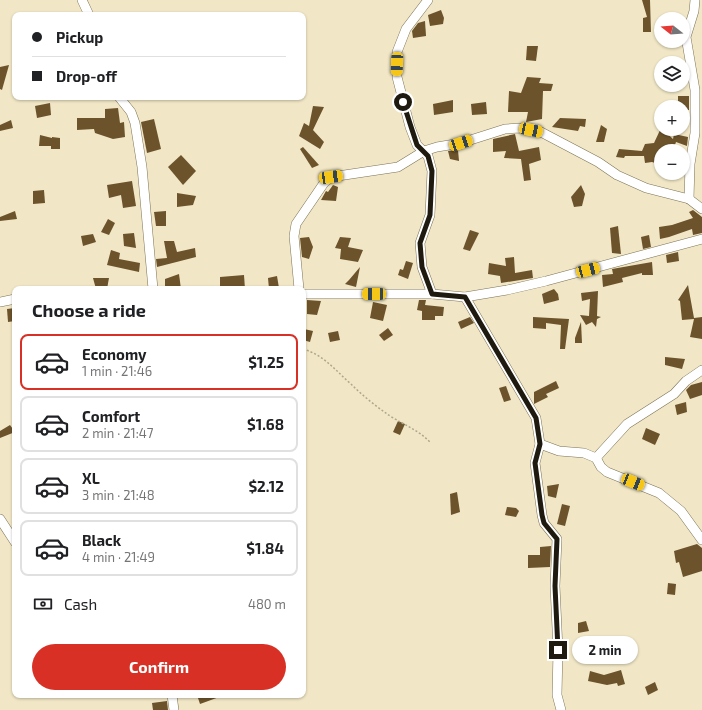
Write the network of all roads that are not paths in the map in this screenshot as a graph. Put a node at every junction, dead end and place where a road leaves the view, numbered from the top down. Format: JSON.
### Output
{"nodes":[{"id":1,"x":82,"y":0,"type":"edge"},
{"id":2,"x":428,"y":0,"type":"edge"},
{"id":3,"x":695,"y":0,"type":"edge"},
{"id":4,"x":88,"y":12,"type":"edge"},
{"id":5,"x":121,"y":100,"type":"edge"},
{"id":6,"x":424,"y":151,"type":"junction"},
{"id":7,"x":689,"y":199,"type":"junction"},
{"id":8,"x":702,"y":209,"type":"edge"},
{"id":9,"x":702,"y":239,"type":"edge"},
{"id":10,"x":153,"y":286,"type":"edge"},
{"id":11,"x":299,"y":286,"type":"edge"},
{"id":12,"x":306,"y":294,"type":"edge"},
{"id":13,"x":432,"y":294,"type":"junction"},
{"id":14,"x":465,"y":297,"type":"junction"},
{"id":15,"x":12,"y":300,"type":"edge"},
{"id":16,"x":0,"y":302,"type":"edge"},
{"id":17,"x":702,"y":370,"type":"edge"},
{"id":18,"x":540,"y":444,"type":"junction"},
{"id":19,"x":596,"y":458,"type":"junction"},
{"id":20,"x":0,"y":519,"type":"edge"},
{"id":21,"x":12,"y":537,"type":"edge"},
{"id":22,"x":702,"y":540,"type":"edge"},
{"id":23,"x":172,"y":698,"type":"edge"},
{"id":24,"x":174,"y":710,"type":"edge"},
{"id":25,"x":561,"y":710,"type":"edge"}],
"edges":[{"from":1,"to":4,"type":"street"},
{"from":2,"to":6,"type":"street"},
{"from":3,"to":7,"type":"street"},
{"from":5,"to":10,"type":"street"},
{"from":6,"to":7,"type":"street"},
{"from":6,"to":11,"type":"street"},
{"from":6,"to":13,"type":"street"},
{"from":7,"to":8,"type":"street"},
{"from":9,"to":14,"type":"street"},
{"from":12,"to":13,"type":"street"},
{"from":13,"to":14,"type":"street"},
{"from":14,"to":18,"type":"street"},
{"from":15,"to":16,"type":"street"},
{"from":17,"to":19,"type":"street"},
{"from":18,"to":19,"type":"street"},
{"from":18,"to":25,"type":"street"},
{"from":19,"to":22,"type":"street"},
{"from":20,"to":21,"type":"street"},
{"from":23,"to":24,"type":"street"}]}
